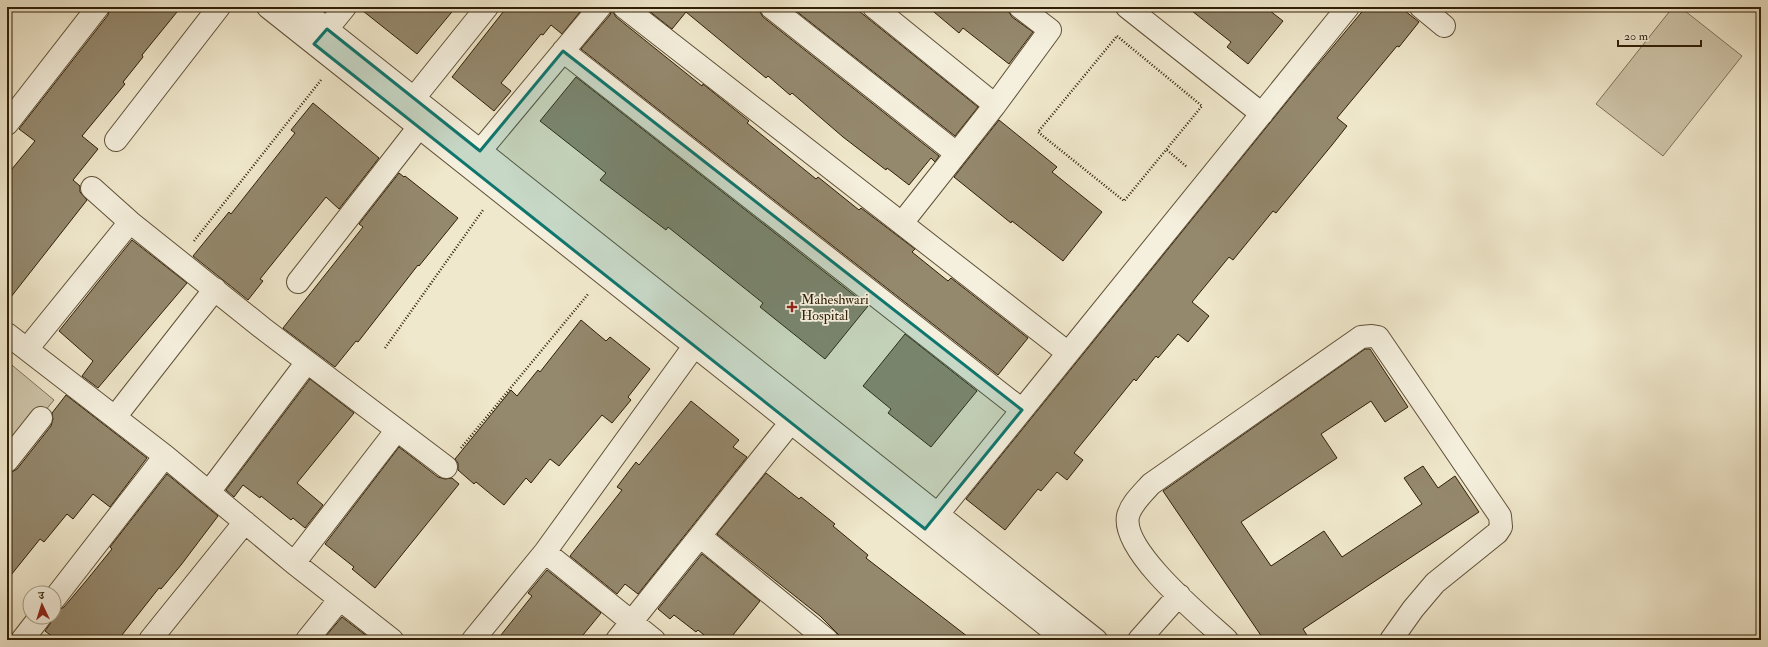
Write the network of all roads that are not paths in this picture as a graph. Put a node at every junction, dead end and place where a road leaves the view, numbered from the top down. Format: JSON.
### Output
{"nodes":[{"id":1,"x":98,"y":7,"type":"edge"},
{"id":2,"x":219,"y":7,"type":"edge"},
{"id":3,"x":268,"y":7,"type":"edge"},
{"id":4,"x":299,"y":7,"type":"edge"},
{"id":5,"x":345,"y":7,"type":"edge"},
{"id":6,"x":487,"y":7,"type":"edge"},
{"id":7,"x":600,"y":7,"type":"edge"},
{"id":8,"x":624,"y":7,"type":"edge"},
{"id":9,"x":771,"y":7,"type":"edge"},
{"id":10,"x":874,"y":7,"type":"edge"},
{"id":11,"x":1020,"y":7,"type":"edge"},
{"id":12,"x":1127,"y":7,"type":"edge"},
{"id":13,"x":1348,"y":7,"type":"edge"},
{"id":14,"x":1421,"y":7,"type":"edge"},
{"id":15,"x":1444,"y":26,"type":"dead end"},
{"id":16,"x":321,"y":37,"type":"junction"},
{"id":17,"x":563,"y":51,"type":"junction"},
{"id":18,"x":414,"y":98,"type":"junction"},
{"id":19,"x":995,"y":105,"type":"junction"},
{"id":20,"x":1262,"y":114,"type":"junction"},
{"id":21,"x":7,"y":124,"type":"edge"},
{"id":22,"x":419,"y":127,"type":"junction"},
{"id":23,"x":116,"y":140,"type":"dead end"},
{"id":24,"x":480,"y":151,"type":"junction"},
{"id":25,"x":956,"y":153,"type":"junction"},
{"id":26,"x":92,"y":188,"type":"dead end"},
{"id":27,"x":130,"y":222,"type":"junction"},
{"id":28,"x":902,"y":223,"type":"junction"},
{"id":29,"x":298,"y":282,"type":"dead end"},
{"id":30,"x":215,"y":289,"type":"junction"},
{"id":31,"x":7,"y":334,"type":"edge"},
{"id":32,"x":695,"y":345,"type":"junction"},
{"id":33,"x":26,"y":349,"type":"junction"},
{"id":34,"x":1068,"y":353,"type":"junction"},
{"id":35,"x":307,"y":362,"type":"junction"},
{"id":36,"x":1022,"y":410,"type":"junction"},
{"id":37,"x":115,"y":417,"type":"junction"},
{"id":38,"x":41,"y":418,"type":"dead end"},
{"id":39,"x":791,"y":422,"type":"junction"},
{"id":40,"x":396,"y":431,"type":"junction"},
{"id":41,"x":165,"y":456,"type":"junction"},
{"id":42,"x":7,"y":461,"type":"edge"},
{"id":43,"x":446,"y":467,"type":"road end"},
{"id":44,"x":209,"y":492,"type":"junction"},
{"id":45,"x":932,"y":521,"type":"junction"},
{"id":46,"x":245,"y":522,"type":"junction"},
{"id":47,"x":700,"y":537,"type":"junction"},
{"id":48,"x":546,"y":552,"type":"junction"},
{"id":49,"x":294,"y":563,"type":"junction"},
{"id":50,"x":62,"y":589,"type":"edge"},
{"id":51,"x":1179,"y":595,"type":"junction"},
{"id":52,"x":340,"y":599,"type":"junction"},
{"id":53,"x":631,"y":621,"type":"junction"},
{"id":54,"x":34,"y":625,"type":"edge"},
{"id":55,"x":22,"y":640,"type":"edge"},
{"id":56,"x":150,"y":640,"type":"edge"},
{"id":57,"x":307,"y":640,"type":"edge"},
{"id":58,"x":392,"y":640,"type":"edge"},
{"id":59,"x":473,"y":640,"type":"edge"},
{"id":60,"x":617,"y":640,"type":"edge"},
{"id":61,"x":654,"y":640,"type":"edge"},
{"id":62,"x":827,"y":640,"type":"edge"},
{"id":63,"x":1065,"y":640,"type":"edge"},
{"id":64,"x":1096,"y":640,"type":"edge"},
{"id":65,"x":1139,"y":640,"type":"edge"},
{"id":66,"x":1227,"y":640,"type":"edge"},
{"id":67,"x":1391,"y":640,"type":"edge"}],
"edges":[{"from":1,"to":21,"type":"street"},
{"from":2,"to":23,"type":"street"},
{"from":3,"to":16,"type":"street"},
{"from":4,"to":16,"type":"street"},
{"from":5,"to":16,"type":"street"},
{"from":6,"to":18,"type":"street"},
{"from":7,"to":17,"type":"street"},
{"from":8,"to":28,"type":"street"},
{"from":9,"to":25,"type":"street"},
{"from":10,"to":19,"type":"street"},
{"from":11,"to":19,"type":"street"},
{"from":12,"to":20,"type":"street"},
{"from":13,"to":20,"type":"street"},
{"from":14,"to":15,"type":"street"},
{"from":16,"to":18,"type":"street"},
{"from":16,"to":22,"type":"street"},
{"from":17,"to":24,"type":"street"},
{"from":17,"to":36,"type":"street"},
{"from":18,"to":24,"type":"street"},
{"from":19,"to":25,"type":"street"},
{"from":20,"to":34,"type":"street"},
{"from":22,"to":29,"type":"street"},
{"from":22,"to":32,"type":"street"},
{"from":24,"to":45,"type":"street"},
{"from":25,"to":28,"type":"street"},
{"from":26,"to":27,"type":"street"},
{"from":27,"to":30,"type":"street"},
{"from":27,"to":33,"type":"street"},
{"from":28,"to":34,"type":"street"},
{"from":30,"to":35,"type":"street"},
{"from":30,"to":37,"type":"street"},
{"from":31,"to":33,"type":"street"},
{"from":32,"to":39,"type":"street"},
{"from":32,"to":48,"type":"street"},
{"from":33,"to":37,"type":"street"},
{"from":34,"to":36,"type":"street"},
{"from":35,"to":40,"type":"street"},
{"from":35,"to":44,"type":"street"},
{"from":36,"to":45,"type":"street"},
{"from":37,"to":41,"type":"street"},
{"from":38,"to":42,"type":"street"},
{"from":39,"to":45,"type":"street"},
{"from":39,"to":47,"type":"street"},
{"from":40,"to":43,"type":"street"},
{"from":40,"to":49,"type":"street"},
{"from":41,"to":44,"type":"street"},
{"from":41,"to":50,"type":"street"},
{"from":44,"to":46,"type":"street"},
{"from":45,"to":63,"type":"street"},
{"from":45,"to":64,"type":"street"},
{"from":46,"to":49,"type":"street"},
{"from":46,"to":56,"type":"street"},
{"from":47,"to":53,"type":"street"},
{"from":47,"to":62,"type":"street"},
{"from":48,"to":53,"type":"street"},
{"from":48,"to":59,"type":"street"},
{"from":49,"to":52,"type":"street"},
{"from":51,"to":65,"type":"street"},
{"from":51,"to":66,"type":"street"},
{"from":51,"to":67,"type":"street"},
{"from":52,"to":57,"type":"street"},
{"from":52,"to":58,"type":"street"},
{"from":53,"to":60,"type":"street"},
{"from":53,"to":61,"type":"street"},
{"from":54,"to":55,"type":"street"}]}
